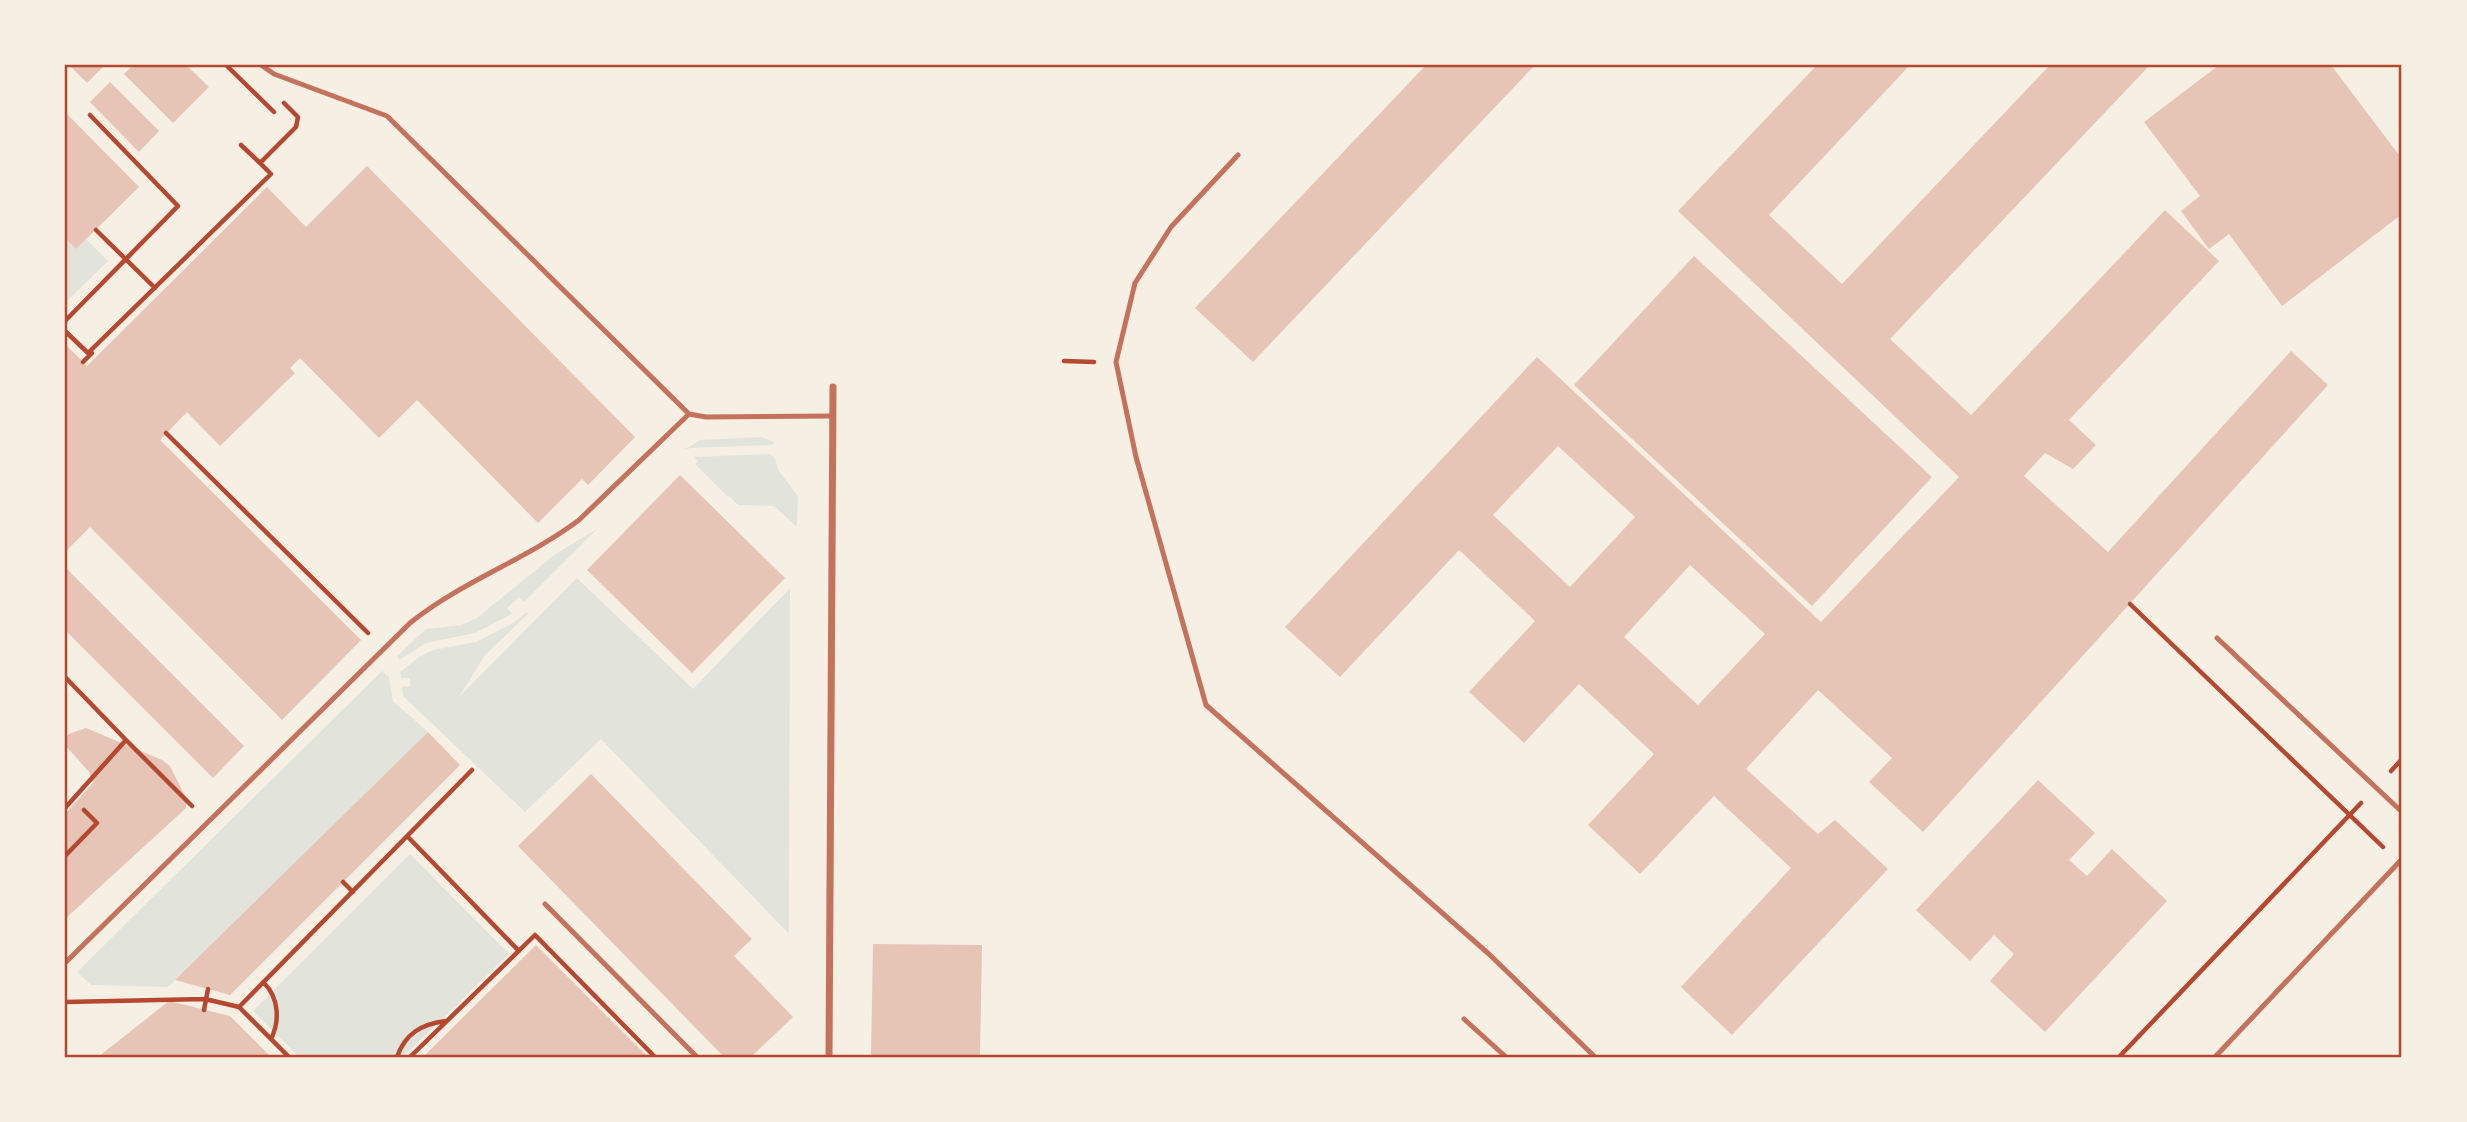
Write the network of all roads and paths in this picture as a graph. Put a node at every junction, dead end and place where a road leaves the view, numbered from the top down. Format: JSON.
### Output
{"nodes":[{"id":1,"x":226,"y":65,"type":"edge"},
{"id":2,"x":261,"y":65,"type":"edge"},
{"id":3,"x":283,"y":102,"type":"dead end"},
{"id":4,"x":274,"y":112,"type":"dead end"},
{"id":5,"x":90,"y":115,"type":"dead end"},
{"id":6,"x":241,"y":145,"type":"dead end"},
{"id":7,"x":1238,"y":155,"type":"dead end"},
{"id":8,"x":260,"y":163,"type":"junction"},
{"id":9,"x":262,"y":185,"type":"dead end"},
{"id":10,"x":96,"y":230,"type":"dead end"},
{"id":11,"x":156,"y":289,"type":"junction"},
{"id":12,"x":65,"y":321,"type":"edge"},
{"id":13,"x":65,"y":331,"type":"edge"},
{"id":14,"x":87,"y":354,"type":"junction"},
{"id":15,"x":92,"y":360,"type":"dead end"},
{"id":16,"x":1064,"y":361,"type":"dead end"},
{"id":17,"x":1116,"y":362,"type":"junction"},
{"id":18,"x":833,"y":387,"type":"dead end"},
{"id":19,"x":689,"y":414,"type":"junction"},
{"id":20,"x":832,"y":416,"type":"junction"},
{"id":21,"x":166,"y":433,"type":"dead end"},
{"id":22,"x":2130,"y":604,"type":"dead end"},
{"id":23,"x":2217,"y":638,"type":"dead end"},
{"id":24,"x":384,"y":649,"type":"junction"},
{"id":25,"x":65,"y":677,"type":"edge"},
{"id":26,"x":126,"y":740,"type":"junction"},
{"id":27,"x":2402,"y":759,"type":"edge"},
{"id":28,"x":472,"y":771,"type":"dead end"},
{"id":29,"x":2375,"y":787,"type":"junction"},
{"id":30,"x":65,"y":808,"type":"edge"},
{"id":31,"x":84,"y":810,"type":"dead end"},
{"id":32,"x":2402,"y":813,"type":"edge"},
{"id":33,"x":2349,"y":815,"type":"junction"},
{"id":34,"x":208,"y":822,"type":"junction"},
{"id":35,"x":408,"y":838,"type":"junction"},
{"id":36,"x":65,"y":856,"type":"edge"},
{"id":37,"x":2401,"y":861,"type":"edge"},
{"id":38,"x":343,"y":882,"type":"dead end"},
{"id":39,"x":353,"y":892,"type":"junction"},
{"id":40,"x":545,"y":904,"type":"dead end"},
{"id":41,"x":519,"y":951,"type":"junction"},
{"id":42,"x":65,"y":963,"type":"edge"},
{"id":43,"x":264,"y":982,"type":"junction"},
{"id":44,"x":208,"y":989,"type":"dead end"},
{"id":45,"x":205,"y":999,"type":"junction"},
{"id":46,"x":65,"y":1002,"type":"edge"},
{"id":47,"x":240,"y":1007,"type":"junction"},
{"id":48,"x":204,"y":1010,"type":"dead end"},
{"id":49,"x":1464,"y":1018,"type":"dead end"},
{"id":50,"x":447,"y":1021,"type":"junction"},
{"id":51,"x":271,"y":1039,"type":"junction"},
{"id":52,"x":289,"y":1057,"type":"edge"},
{"id":53,"x":397,"y":1057,"type":"edge"},
{"id":54,"x":410,"y":1057,"type":"edge"},
{"id":55,"x":655,"y":1057,"type":"edge"},
{"id":56,"x":697,"y":1057,"type":"edge"},
{"id":57,"x":829,"y":1057,"type":"edge"},
{"id":58,"x":1506,"y":1057,"type":"edge"},
{"id":59,"x":1595,"y":1057,"type":"edge"},
{"id":60,"x":2119,"y":1057,"type":"edge"},
{"id":61,"x":2215,"y":1057,"type":"edge"}],
"edges":[{"from":1,"to":4,"type":"path"},
{"from":2,"to":19,"type":"lane"},
{"from":3,"to":8,"type":"path"},
{"from":5,"to":12,"type":"path"},
{"from":6,"to":8,"type":"path"},
{"from":7,"to":17,"type":"lane"},
{"from":8,"to":14,"type":"path"},
{"from":9,"to":11,"type":"path"},
{"from":10,"to":11,"type":"path"},
{"from":11,"to":14,"type":"path"},
{"from":13,"to":14,"type":"path"},
{"from":14,"to":15,"type":"path"},
{"from":16,"to":17,"type":"path"},
{"from":17,"to":59,"type":"lane"},
{"from":18,"to":20,"type":"street"},
{"from":19,"to":20,"type":"lane"},
{"from":19,"to":24,"type":"lane"},
{"from":20,"to":57,"type":"street"},
{"from":21,"to":24,"type":"path"},
{"from":22,"to":33,"type":"path"},
{"from":23,"to":29,"type":"lane"},
{"from":24,"to":34,"type":"lane"},
{"from":25,"to":26,"type":"path"},
{"from":26,"to":30,"type":"path"},
{"from":26,"to":34,"type":"path"},
{"from":27,"to":29,"type":"path"},
{"from":28,"to":35,"type":"path"},
{"from":29,"to":32,"type":"lane"},
{"from":29,"to":33,"type":"path"},
{"from":31,"to":36,"type":"path"},
{"from":33,"to":37,"type":"path"},
{"from":33,"to":60,"type":"path"},
{"from":34,"to":42,"type":"lane"},
{"from":35,"to":39,"type":"path"},
{"from":35,"to":41,"type":"path"},
{"from":37,"to":61,"type":"lane"},
{"from":38,"to":39,"type":"path"},
{"from":39,"to":43,"type":"path"},
{"from":40,"to":56,"type":"lane"},
{"from":41,"to":50,"type":"path"},
{"from":41,"to":55,"type":"path"},
{"from":43,"to":47,"type":"path"},
{"from":43,"to":51,"type":"path"},
{"from":44,"to":45,"type":"path"},
{"from":45,"to":46,"type":"path"},
{"from":45,"to":47,"type":"path"},
{"from":45,"to":48,"type":"path"},
{"from":47,"to":51,"type":"path"},
{"from":49,"to":58,"type":"lane"},
{"from":50,"to":53,"type":"path"},
{"from":50,"to":54,"type":"path"},
{"from":51,"to":52,"type":"path"}]}
